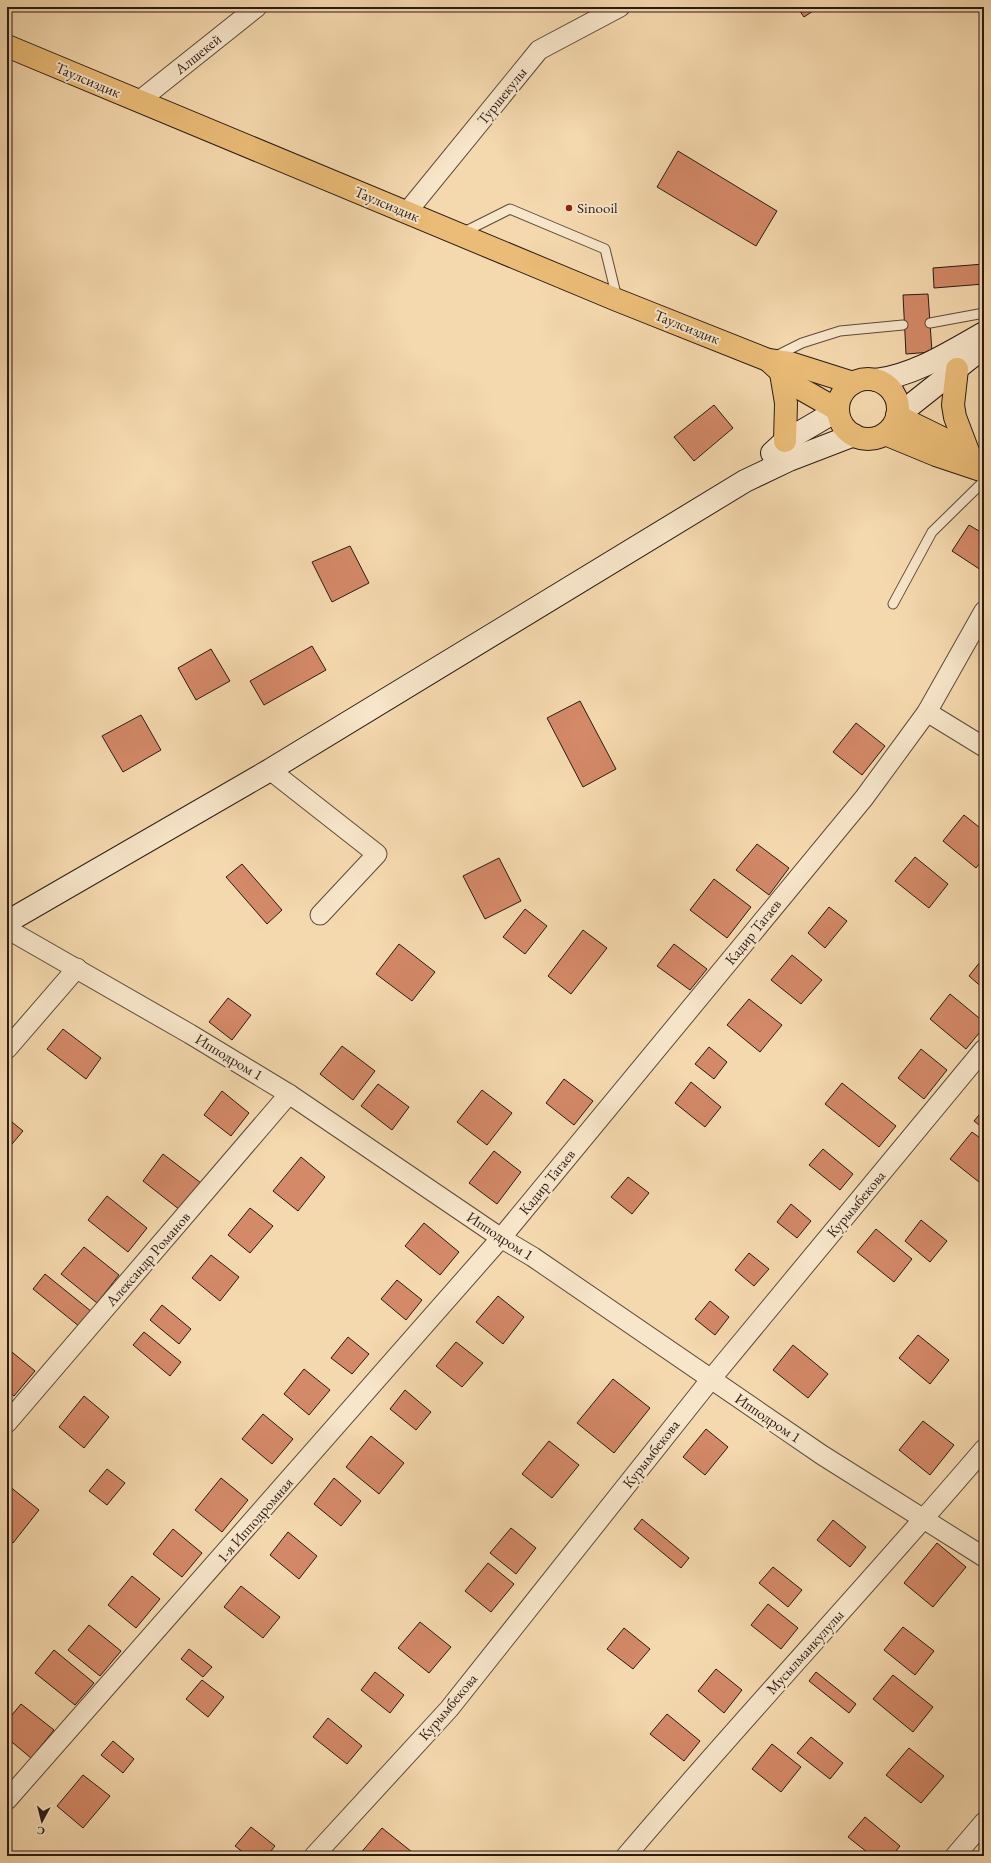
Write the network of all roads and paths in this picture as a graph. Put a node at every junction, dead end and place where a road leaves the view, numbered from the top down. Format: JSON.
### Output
{"nodes":[{"id":1,"x":257,"y":7,"type":"edge"},
{"id":2,"x":620,"y":7,"type":"edge"},
{"id":3,"x":7,"y":46,"type":"edge"},
{"id":4,"x":139,"y":101,"type":"junction"},
{"id":5,"x":407,"y":212,"type":"junction"},
{"id":6,"x":460,"y":234,"type":"junction"},
{"id":7,"x":617,"y":300,"type":"junction"},
{"id":8,"x":984,"y":313,"type":"edge"},
{"id":9,"x":930,"y":322,"type":"dead end"},
{"id":10,"x":903,"y":324,"type":"dead end"},
{"id":11,"x":984,"y":333,"type":"edge"},
{"id":12,"x":984,"y":347,"type":"edge"},
{"id":13,"x":774,"y":366,"type":"junction"},
{"id":14,"x":957,"y":369,"type":"junction"},
{"id":15,"x":876,"y":380,"type":"junction"},
{"id":16,"x":853,"y":383,"type":"junction"},
{"id":17,"x":838,"y":410,"type":"junction"},
{"id":18,"x":897,"y":416,"type":"junction"},
{"id":19,"x":885,"y":434,"type":"junction"},
{"id":20,"x":854,"y":435,"type":"junction"},
{"id":21,"x":785,"y":441,"type":"junction"},
{"id":22,"x":976,"y":460,"type":"edge"},
{"id":23,"x":984,"y":471,"type":"edge"},
{"id":24,"x":744,"y":481,"type":"junction"},
{"id":25,"x":984,"y":481,"type":"edge"},
{"id":26,"x":893,"y":604,"type":"dead end"},
{"id":27,"x":984,"y":610,"type":"edge"},
{"id":28,"x":927,"y":712,"type":"junction"},
{"id":29,"x":984,"y":747,"type":"edge"},
{"id":30,"x":270,"y":770,"type":"junction"},
{"id":31,"x":320,"y":915,"type":"dead end"},
{"id":32,"x":7,"y":922,"type":"edge"},
{"id":33,"x":7,"y":929,"type":"edge"},
{"id":34,"x":77,"y":968,"type":"junction"},
{"id":35,"x":7,"y":1049,"type":"edge"},
{"id":36,"x":984,"y":1049,"type":"edge"},
{"id":37,"x":289,"y":1094,"type":"junction"},
{"id":38,"x":501,"y":1238,"type":"junction"},
{"id":39,"x":711,"y":1379,"type":"junction"},
{"id":40,"x":7,"y":1424,"type":"edge"},
{"id":41,"x":984,"y":1449,"type":"edge"},
{"id":42,"x":924,"y":1519,"type":"junction"},
{"id":43,"x":984,"y":1557,"type":"edge"},
{"id":44,"x":7,"y":1800,"type":"edge"},
{"id":45,"x":984,"y":1822,"type":"edge"},
{"id":46,"x":314,"y":1856,"type":"edge"},
{"id":47,"x":626,"y":1856,"type":"edge"},
{"id":48,"x":955,"y":1856,"type":"edge"}],
"edges":[{"from":1,"to":4,"type":"street","name":"Алшекей"},
{"from":2,"to":5,"type":"street","name":"Туршекулы"},
{"from":3,"to":4,"type":"main road","name":"Таулсиздик"},
{"from":4,"to":5,"type":"main road","name":"Таулсиздик"},
{"from":5,"to":6,"type":"main road","name":"Таулсиздик"},
{"from":6,"to":7,"type":"main road","name":"Таулсиздик"},
{"from":6,"to":7,"type":"lane"},
{"from":7,"to":13,"type":"main road","name":"Таулсиздик"},
{"from":8,"to":9,"type":"lane"},
{"from":10,"to":13,"type":"lane"},
{"from":11,"to":15,"type":"main road"},
{"from":12,"to":14,"type":"main road"},
{"from":13,"to":16,"type":"main road","name":"Таулсиздик"},
{"from":13,"to":17,"type":"main road","name":"Таулсиздик"},
{"from":13,"to":21,"type":"main road"},
{"from":14,"to":18,"type":"main road"},
{"from":14,"to":22,"type":"main road"},
{"from":15,"to":16,"type":"main road"},
{"from":15,"to":18,"type":"main road"},
{"from":16,"to":17,"type":"main road"},
{"from":17,"to":20,"type":"main road"},
{"from":17,"to":21,"type":"main road"},
{"from":18,"to":19,"type":"main road"},
{"from":18,"to":22,"type":"main road"},
{"from":19,"to":20,"type":"main road"},
{"from":19,"to":23,"type":"main road"},
{"from":20,"to":24,"type":"main road"},
{"from":21,"to":24,"type":"main road"},
{"from":24,"to":30,"type":"main road"},
{"from":25,"to":26,"type":"lane"},
{"from":27,"to":28,"type":"street","name":"Кадир Тагаев"},
{"from":28,"to":29,"type":"street"},
{"from":28,"to":38,"type":"street","name":"Кадир Тагаев"},
{"from":30,"to":31,"type":"street"},
{"from":30,"to":32,"type":"main road"},
{"from":33,"to":34,"type":"street","name":"Ипподром 1"},
{"from":34,"to":35,"type":"street"},
{"from":34,"to":37,"type":"street","name":"Ипподром 1"},
{"from":36,"to":39,"type":"street","name":"Курымбекова"},
{"from":37,"to":38,"type":"street","name":"Ипподром 1"},
{"from":37,"to":40,"type":"street","name":"Александр Романов"},
{"from":38,"to":39,"type":"street","name":"Ипподром 1"},
{"from":38,"to":44,"type":"street","name":"1-я Ипподромная"},
{"from":39,"to":42,"type":"street","name":"Ипподром 1"},
{"from":39,"to":46,"type":"street","name":"Курымбекова"},
{"from":41,"to":42,"type":"street","name":"Мусылманкулулы"},
{"from":42,"to":43,"type":"street","name":"Ипподром 1"},
{"from":42,"to":47,"type":"street","name":"Мусылманкулулы"},
{"from":45,"to":48,"type":"street"}]}
